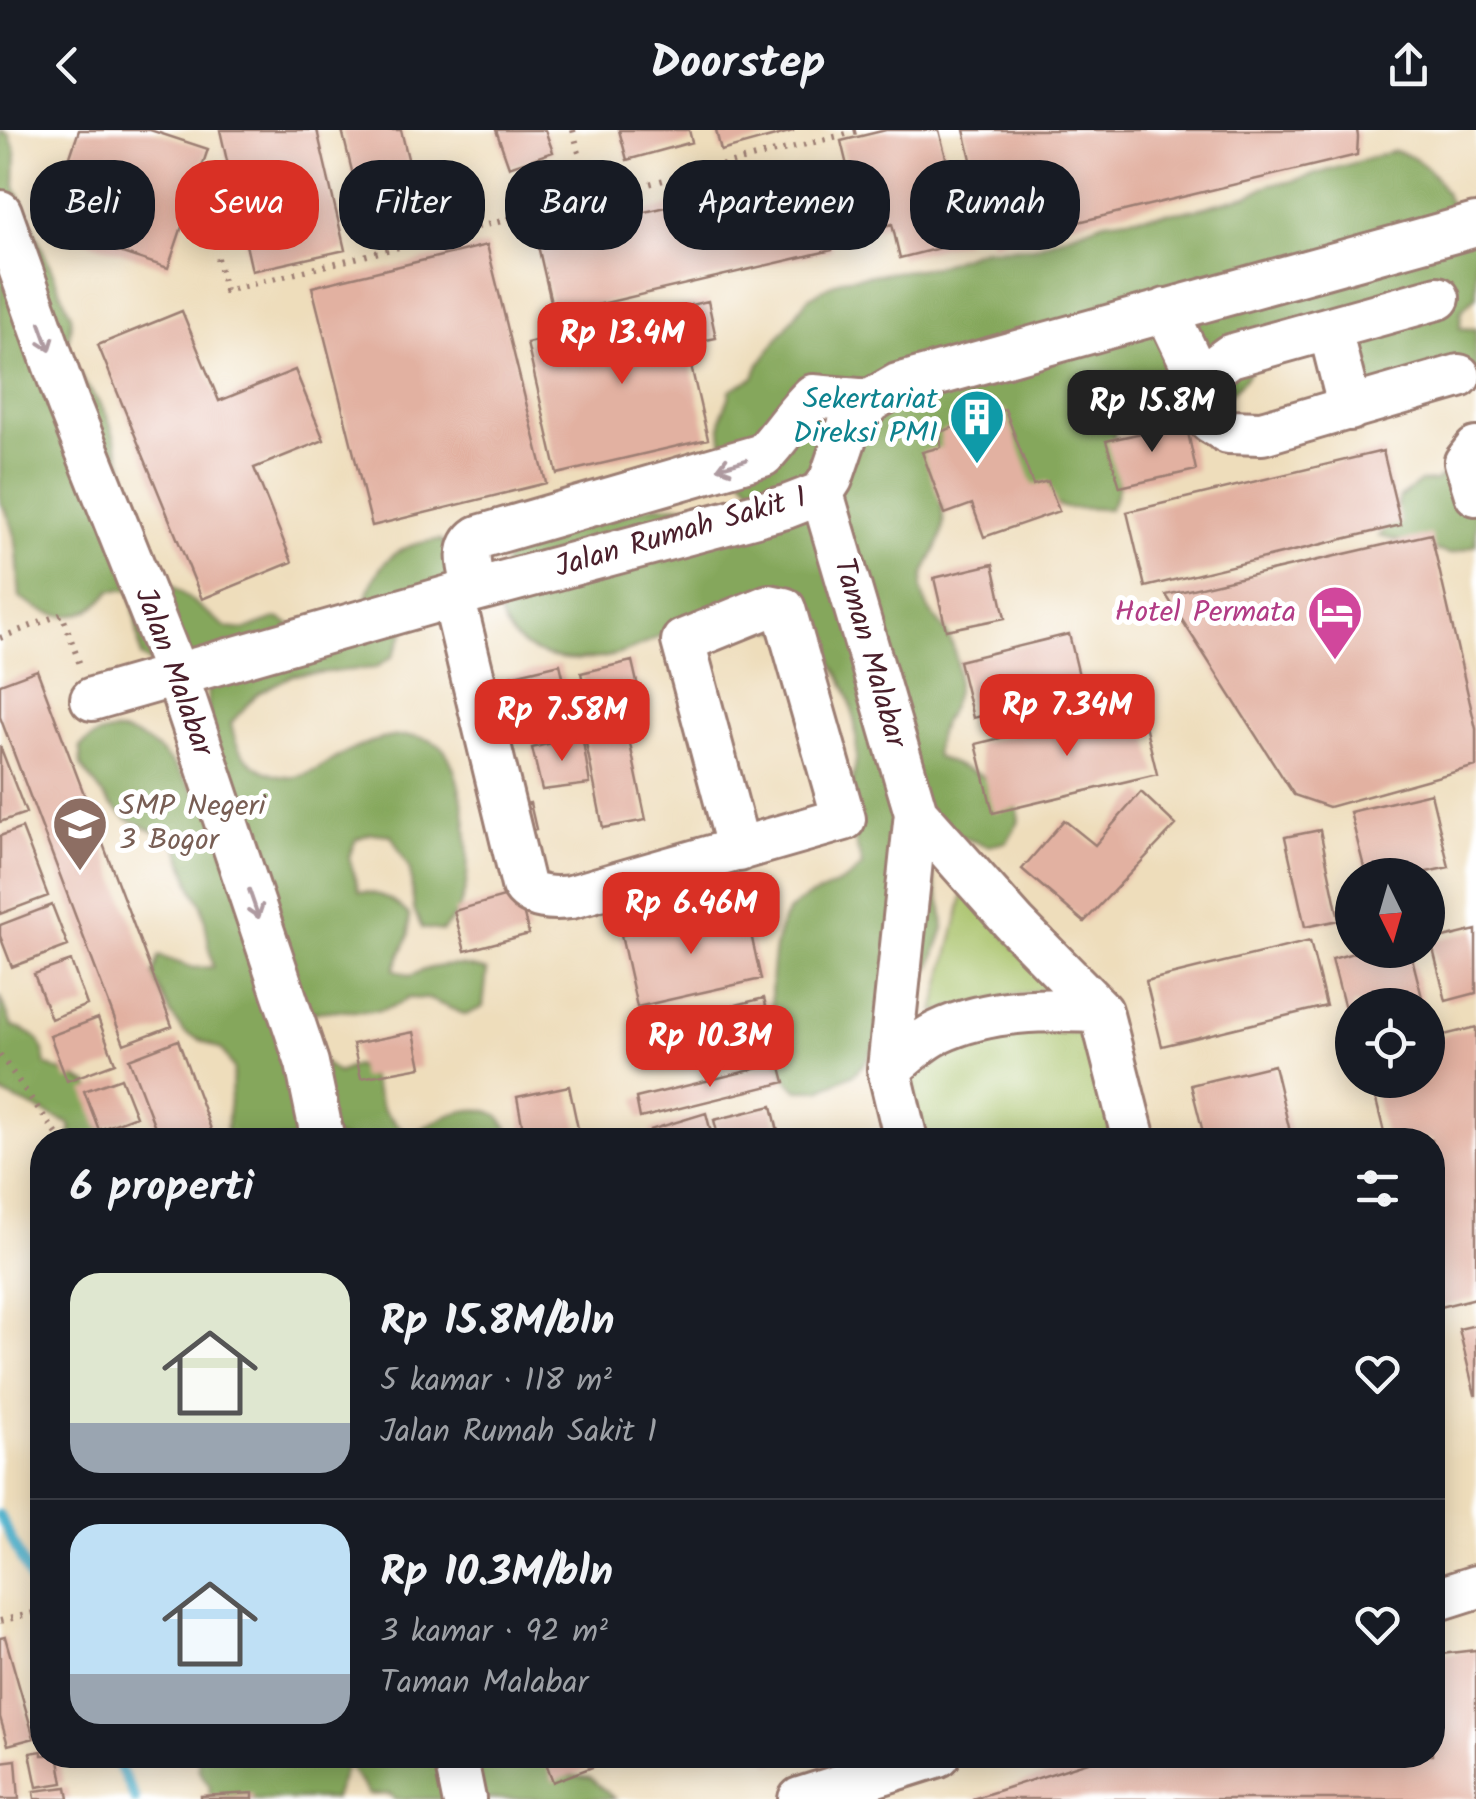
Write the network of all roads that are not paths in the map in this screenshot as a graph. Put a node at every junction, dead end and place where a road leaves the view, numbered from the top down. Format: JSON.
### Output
{"nodes":[{"id":1,"x":0,"y":212,"type":"edge"},
{"id":2,"x":1476,"y":226,"type":"edge"},
{"id":3,"x":1438,"y":298,"type":"dead end"},
{"id":4,"x":1166,"y":310,"type":"junction"},
{"id":5,"x":1330,"y":330,"type":"junction"},
{"id":6,"x":1459,"y":376,"type":"dead end"},
{"id":7,"x":1199,"y":380,"type":"junction"},
{"id":8,"x":870,"y":401,"type":"junction"},
{"id":9,"x":1350,"y":409,"type":"junction"},
{"id":10,"x":1476,"y":449,"type":"edge"},
{"id":11,"x":822,"y":492,"type":"junction"},
{"id":12,"x":1476,"y":494,"type":"edge"},
{"id":13,"x":464,"y":593,"type":"junction"},
{"id":14,"x":177,"y":676,"type":"junction"},
{"id":15,"x":92,"y":699,"type":"road end"},
{"id":16,"x":916,"y":813,"type":"junction"},
{"id":17,"x":739,"y":850,"type":"junction"},
{"id":18,"x":1102,"y":1011,"type":"junction"},
{"id":19,"x":889,"y":1069,"type":"junction"},
{"id":20,"x":320,"y":1128,"type":"edge"},
{"id":21,"x":903,"y":1128,"type":"edge"},
{"id":22,"x":1131,"y":1128,"type":"edge"},
{"id":23,"x":1476,"y":1586,"type":"edge"},
{"id":24,"x":1445,"y":1596,"type":"edge"},
{"id":25,"x":458,"y":1768,"type":"edge"},
{"id":26,"x":898,"y":1768,"type":"edge"},
{"id":27,"x":464,"y":1799,"type":"edge"},
{"id":28,"x":800,"y":1799,"type":"edge"}],
"edges":[{"from":1,"to":14,"type":"street","name":"Jalan Malabar","one_way":true},
{"from":2,"to":4,"type":"street"},
{"from":3,"to":5,"type":"street"},
{"from":4,"to":7,"type":"street"},
{"from":4,"to":8,"type":"street"},
{"from":5,"to":7,"type":"street"},
{"from":5,"to":9,"type":"street"},
{"from":6,"to":9,"type":"street"},
{"from":7,"to":9,"type":"street"},
{"from":8,"to":11,"type":"street","name":"Jalan Rumah Sakit 1"},
{"from":8,"to":13,"type":"street","one_way":true},
{"from":10,"to":12,"type":"street"},
{"from":11,"to":13,"type":"street","name":"Jalan Rumah Sakit 1"},
{"from":11,"to":16,"type":"street","name":"Taman Malabar"},
{"from":13,"to":14,"type":"street","name":"Jalan Rumah Sakit 1"},
{"from":13,"to":17,"type":"street"},
{"from":14,"to":15,"type":"street","name":"Jalan Rumah Sakit 1"},
{"from":14,"to":20,"type":"street","name":"Jalan Malabar","one_way":true},
{"from":16,"to":18,"type":"street","name":"Taman Malabar"},
{"from":16,"to":19,"type":"street","name":"Taman Malabar"},
{"from":17,"to":17,"type":"street"},
{"from":18,"to":19,"type":"street"},
{"from":18,"to":22,"type":"street"},
{"from":19,"to":21,"type":"street","name":"Taman Malabar"},
{"from":23,"to":24,"type":"street"},
{"from":25,"to":27,"type":"street"},
{"from":26,"to":28,"type":"street"}]}
